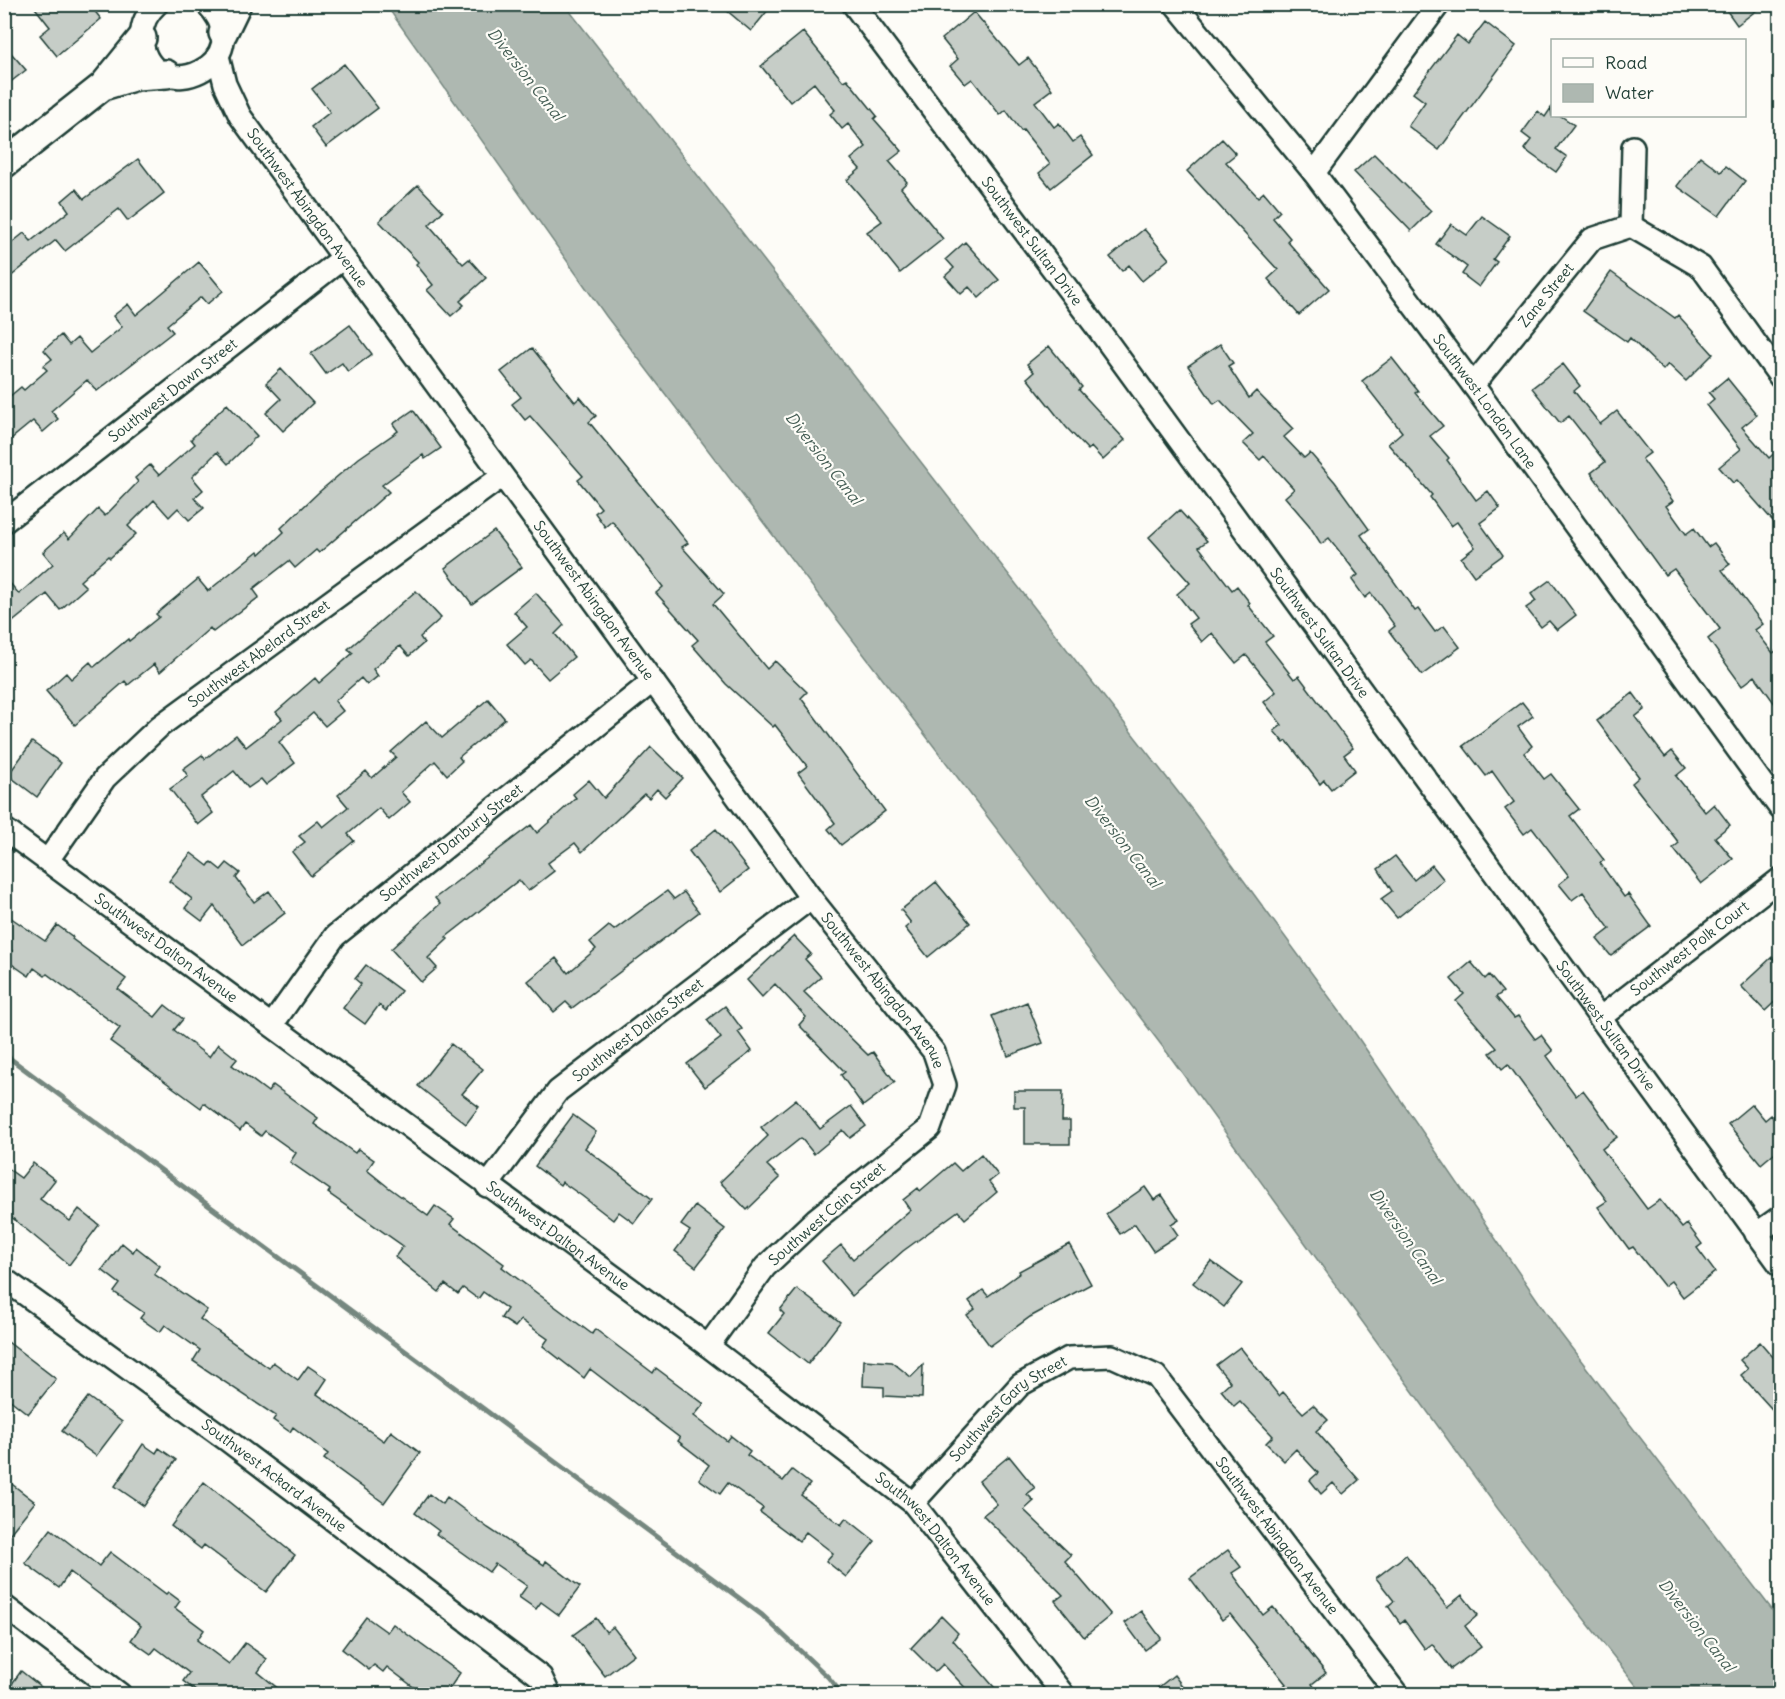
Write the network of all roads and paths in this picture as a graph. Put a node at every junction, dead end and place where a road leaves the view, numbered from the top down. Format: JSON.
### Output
{"nodes":[{"id":1,"x":207,"y":4,"type":"edge"},
{"id":2,"x":237,"y":4,"type":"edge"},
{"id":3,"x":853,"y":4,"type":"edge"},
{"id":4,"x":1175,"y":4,"type":"edge"},
{"id":5,"x":1439,"y":4,"type":"edge"},
{"id":6,"x":146,"y":16,"type":"edge"},
{"id":7,"x":220,"y":45,"type":"junction"},
{"id":8,"x":179,"y":75,"type":"junction"},
{"id":9,"x":103,"y":86,"type":"junction"},
{"id":10,"x":240,"y":116,"type":"junction"},
{"id":11,"x":1633,"y":147,"type":"dead end"},
{"id":12,"x":4,"y":164,"type":"edge"},
{"id":13,"x":1314,"y":173,"type":"junction"},
{"id":14,"x":1631,"y":226,"type":"junction"},
{"id":15,"x":343,"y":258,"type":"junction"},
{"id":16,"x":1780,"y":377,"type":"edge"},
{"id":17,"x":1473,"y":385,"type":"junction"},
{"id":18,"x":501,"y":477,"type":"junction"},
{"id":19,"x":4,"y":522,"type":"edge"},
{"id":20,"x":653,"y":681,"type":"junction"},
{"id":21,"x":1780,"y":808,"type":"edge"},
{"id":22,"x":4,"y":829,"type":"edge"},
{"id":23,"x":48,"y":860,"type":"junction"},
{"id":24,"x":1780,"y":879,"type":"edge"},
{"id":25,"x":811,"y":898,"type":"junction"},
{"id":26,"x":1601,"y":1017,"type":"junction"},
{"id":27,"x":272,"y":1025,"type":"junction"},
{"id":28,"x":945,"y":1085,"type":"joint"},
{"id":29,"x":487,"y":1186,"type":"junction"},
{"id":30,"x":1780,"y":1217,"type":"edge"},
{"id":31,"x":1756,"y":1234,"type":"junction"},
{"id":32,"x":1780,"y":1265,"type":"edge"},
{"id":33,"x":4,"y":1279,"type":"edge"},
{"id":34,"x":708,"y":1346,"type":"junction"},
{"id":35,"x":1156,"y":1376,"type":"joint"},
{"id":36,"x":913,"y":1503,"type":"junction"},
{"id":37,"x":4,"y":1606,"type":"edge"},
{"id":38,"x":545,"y":1686,"type":"edge"},
{"id":39,"x":120,"y":1695,"type":"edge"},
{"id":40,"x":1063,"y":1695,"type":"edge"},
{"id":41,"x":1397,"y":1695,"type":"edge"}],
"edges":[{"from":1,"to":7,"type":"street","name":"Southwest Abingdon Avenue"},
{"from":2,"to":7,"type":"street"},
{"from":3,"to":26,"type":"street","name":"Southwest Sultan Drive"},
{"from":4,"to":13,"type":"street","name":"Southwest London Lane"},
{"from":5,"to":13,"type":"street"},
{"from":6,"to":8,"type":"street","name":"Southwest Abingdon Avenue"},
{"from":6,"to":9,"type":"street"},
{"from":7,"to":8,"type":"street"},
{"from":7,"to":10,"type":"street","name":"Southwest Abingdon Avenue"},
{"from":8,"to":9,"type":"street"},
{"from":8,"to":10,"type":"street","name":"Southwest Abingdon Avenue"},
{"from":9,"to":12,"type":"street"},
{"from":10,"to":15,"type":"street","name":"Southwest Abingdon Avenue"},
{"from":11,"to":14,"type":"street"},
{"from":13,"to":17,"type":"street","name":"Southwest London Lane"},
{"from":14,"to":16,"type":"street"},
{"from":14,"to":17,"type":"street","name":"Zane Street"},
{"from":15,"to":18,"type":"street","name":"Southwest Abingdon Avenue"},
{"from":15,"to":19,"type":"street","name":"Southwest Dawn Street"},
{"from":17,"to":21,"type":"street","name":"Southwest London Lane"},
{"from":18,"to":20,"type":"street","name":"Southwest Abingdon Avenue"},
{"from":18,"to":23,"type":"street","name":"Southwest Abelard Street"},
{"from":20,"to":25,"type":"street","name":"Southwest Abingdon Avenue"},
{"from":20,"to":27,"type":"street","name":"Southwest Danbury Street"},
{"from":22,"to":23,"type":"street","name":"Southwest Dalton Avenue"},
{"from":23,"to":27,"type":"street","name":"Southwest Dalton Avenue"},
{"from":24,"to":26,"type":"street","name":"Southwest Polk Court"},
{"from":25,"to":28,"type":"street","name":"Southwest Abingdon Avenue"},
{"from":25,"to":29,"type":"street","name":"Southwest Dallas Street"},
{"from":26,"to":31,"type":"street","name":"Southwest Sultan Drive"},
{"from":27,"to":29,"type":"street","name":"Southwest Dalton Avenue"},
{"from":28,"to":34,"type":"street","name":"Southwest Cain Street"},
{"from":29,"to":34,"type":"street","name":"Southwest Dalton Avenue"},
{"from":30,"to":31,"type":"street"},
{"from":31,"to":32,"type":"street","name":"Southwest Sultan Drive"},
{"from":33,"to":38,"type":"street","name":"Southwest Ackard Avenue"},
{"from":34,"to":36,"type":"street","name":"Southwest Dalton Avenue"},
{"from":35,"to":36,"type":"street","name":"Southwest Gary Street"},
{"from":35,"to":41,"type":"street","name":"Southwest Abingdon Avenue"},
{"from":36,"to":40,"type":"street","name":"Southwest Dalton Avenue"},
{"from":37,"to":39,"type":"street"}]}
